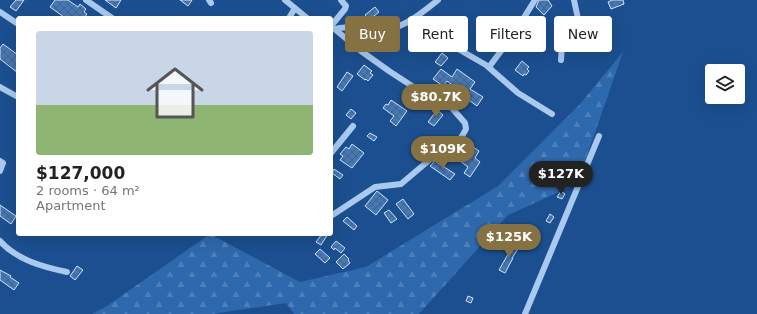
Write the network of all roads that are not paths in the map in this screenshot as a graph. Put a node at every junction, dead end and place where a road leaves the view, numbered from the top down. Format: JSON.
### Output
{"nodes":[{"id":1,"x":86,"y":0,"type":"edge"},
{"id":2,"x":285,"y":0,"type":"edge"},
{"id":3,"x":341,"y":0,"type":"edge"},
{"id":4,"x":438,"y":0,"type":"edge"},
{"id":5,"x":535,"y":0,"type":"edge"},
{"id":6,"x":574,"y":0,"type":"edge"},
{"id":7,"x":295,"y":8,"type":"junction"},
{"id":8,"x":0,"y":12,"type":"edge"},
{"id":9,"x":419,"y":15,"type":"junction"},
{"id":10,"x":109,"y":16,"type":"edge"},
{"id":11,"x":290,"y":16,"type":"edge"},
{"id":12,"x":305,"y":16,"type":"edge"},
{"id":13,"x":16,"y":23,"type":"edge"},
{"id":14,"x":333,"y":24,"type":"edge"},
{"id":15,"x":335,"y":29,"type":"joint"},
{"id":16,"x":561,"y":60,"type":"dead end"},
{"id":17,"x":489,"y":67,"type":"junction"},
{"id":18,"x":0,"y":87,"type":"edge"},
{"id":19,"x":16,"y":96,"type":"edge"},
{"id":20,"x":552,"y":114,"type":"dead end"},
{"id":21,"x":353,"y":126,"type":"dead end"},
{"id":22,"x":599,"y":136,"type":"dead end"},
{"id":23,"x":333,"y":151,"type":"edge"},
{"id":24,"x":0,"y":161,"type":"edge"},
{"id":25,"x":0,"y":171,"type":"edge"},
{"id":26,"x":333,"y":215,"type":"edge"},
{"id":27,"x":0,"y":241,"type":"edge"},
{"id":28,"x":67,"y":272,"type":"dead end"},
{"id":29,"x":525,"y":314,"type":"edge"}],
"edges":[{"from":1,"to":10,"type":"street"},
{"from":2,"to":7,"type":"street"},
{"from":3,"to":14,"type":"street"},
{"from":4,"to":9,"type":"street"},
{"from":5,"to":17,"type":"street"},
{"from":6,"to":16,"type":"street"},
{"from":7,"to":11,"type":"street"},
{"from":7,"to":12,"type":"street"},
{"from":8,"to":13,"type":"street"},
{"from":9,"to":15,"type":"street"},
{"from":9,"to":17,"type":"street"},
{"from":15,"to":26,"type":"street"},
{"from":17,"to":20,"type":"street"},
{"from":18,"to":19,"type":"street"},
{"from":21,"to":23,"type":"street"},
{"from":22,"to":29,"type":"street"},
{"from":24,"to":25,"type":"street"},
{"from":27,"to":28,"type":"street"}]}
